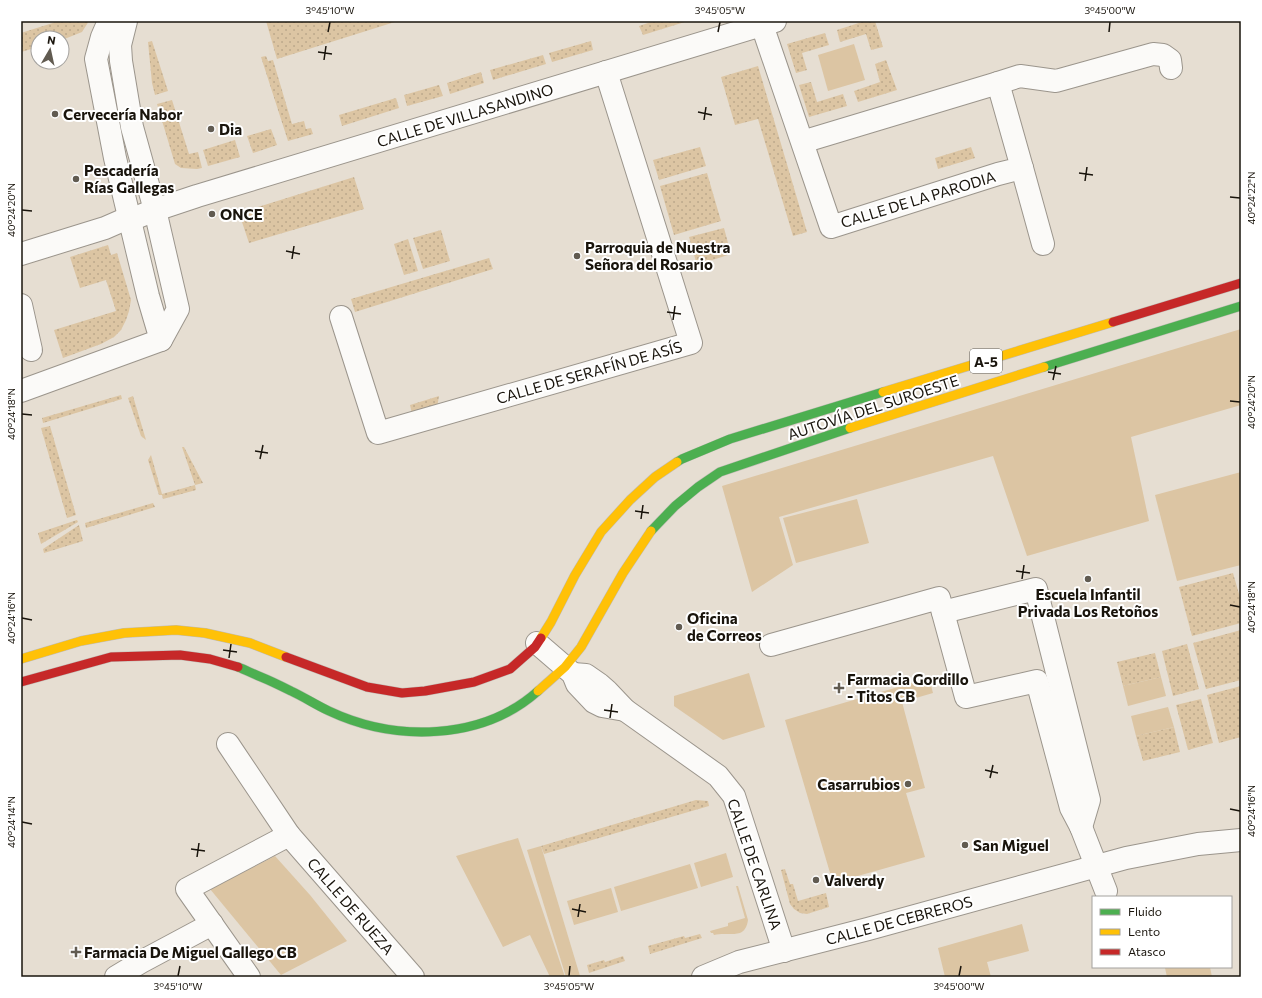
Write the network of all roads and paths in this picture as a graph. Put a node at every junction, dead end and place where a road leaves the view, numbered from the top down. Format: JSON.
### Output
{"nodes":[{"id":1,"x":109,"y":21,"type":"edge"},
{"id":2,"x":126,"y":21,"type":"edge"},
{"id":3,"x":769,"y":23,"type":"edge"},
{"id":4,"x":96,"y":59,"type":"junction"},
{"id":5,"x":1171,"y":68,"type":"dead end"},
{"id":6,"x":606,"y":72,"type":"junction"},
{"id":7,"x":998,"y":83,"type":"junction"},
{"id":8,"x":132,"y":127,"type":"junction"},
{"id":9,"x":802,"y":142,"type":"junction"},
{"id":10,"x":1022,"y":168,"type":"junction"},
{"id":11,"x":155,"y":210,"type":"junction"},
{"id":12,"x":130,"y":220,"type":"junction"},
{"id":13,"x":1043,"y":244,"type":"dead end"},
{"id":14,"x":21,"y":254,"type":"edge"},
{"id":15,"x":1241,"y":283,"type":"edge"},
{"id":16,"x":21,"y":305,"type":"edge"},
{"id":17,"x":1241,"y":306,"type":"edge"},
{"id":18,"x":341,"y":317,"type":"dead end"},
{"id":19,"x":161,"y":340,"type":"junction"},
{"id":20,"x":24,"y":347,"type":"edge"},
{"id":21,"x":21,"y":391,"type":"edge"},
{"id":22,"x":943,"y":612,"type":"junction"},
{"id":23,"x":537,"y":643,"type":"junction"},
{"id":24,"x":771,"y":645,"type":"dead end"},
{"id":25,"x":21,"y":659,"type":"edge"},
{"id":26,"x":569,"y":671,"type":"junction"},
{"id":27,"x":21,"y":682,"type":"edge"},
{"id":28,"x":228,"y":744,"type":"dead end"},
{"id":29,"x":1081,"y":827,"type":"junction"},
{"id":30,"x":289,"y":835,"type":"junction"},
{"id":31,"x":1241,"y":840,"type":"edge"},
{"id":32,"x":1096,"y":867,"type":"junction"},
{"id":33,"x":1106,"y":891,"type":"dead end"},
{"id":34,"x":212,"y":924,"type":"junction"},
{"id":35,"x":784,"y":951,"type":"junction"},
{"id":36,"x":116,"y":977,"type":"edge"},
{"id":37,"x":249,"y":977,"type":"edge"},
{"id":38,"x":413,"y":977,"type":"edge"},
{"id":39,"x":703,"y":977,"type":"edge"}],
"edges":[{"from":1,"to":4,"type":"street"},
{"from":2,"to":8,"type":"street"},
{"from":3,"to":6,"type":"street","name":"CALLE DE VILLASANDINO"},
{"from":3,"to":9,"type":"street","name":"CALLE DE LA PARODIA"},
{"from":4,"to":8,"type":"street"},
{"from":4,"to":12,"type":"street"},
{"from":5,"to":7,"type":"street"},
{"from":6,"to":11,"type":"street","name":"CALLE DE VILLASANDINO"},
{"from":6,"to":18,"type":"street","name":"CALLE DE SERAFÍN DE ASÍS"},
{"from":7,"to":9,"type":"street"},
{"from":7,"to":10,"type":"street"},
{"from":8,"to":11,"type":"street"},
{"from":9,"to":10,"type":"street","name":"CALLE DE LA PARODIA"},
{"from":10,"to":13,"type":"street"},
{"from":11,"to":12,"type":"street","name":"CALLE DE VILLASANDINO"},
{"from":11,"to":19,"type":"street"},
{"from":12,"to":14,"type":"street","name":"CALLE DE VILLASANDINO"},
{"from":12,"to":19,"type":"street"},
{"from":15,"to":23,"type":"highway","name":"AUTOVÍA DEL SUROESTE","number":"A-5"},
{"from":16,"to":20,"type":"street"},
{"from":17,"to":26,"type":"highway","name":"AUTOVÍA DEL SUROESTE","number":"A-5"},
{"from":19,"to":21,"type":"street"},
{"from":22,"to":24,"type":"street"},
{"from":22,"to":29,"type":"street"},
{"from":22,"to":29,"type":"street"},
{"from":23,"to":25,"type":"highway","name":"AUTOVÍA DEL SUROESTE"},
{"from":23,"to":26,"type":"street","name":"CALLE DE CARLINA"},
{"from":26,"to":27,"type":"highway","name":"AUTOVÍA DEL SUROESTE"},
{"from":26,"to":35,"type":"street","name":"CALLE DE CARLINA"},
{"from":28,"to":30,"type":"street","name":"CALLE DE RUEZA"},
{"from":29,"to":32,"type":"street"},
{"from":30,"to":34,"type":"street"},
{"from":30,"to":38,"type":"street","name":"CALLE DE RUEZA"},
{"from":31,"to":32,"type":"street","name":"CALLE DE CEBREROS"},
{"from":32,"to":33,"type":"street"},
{"from":32,"to":35,"type":"street","name":"CALLE DE CEBREROS"},
{"from":34,"to":36,"type":"street"},
{"from":34,"to":37,"type":"street"},
{"from":35,"to":39,"type":"street","name":"CALLE DE CEBREROS"}]}
